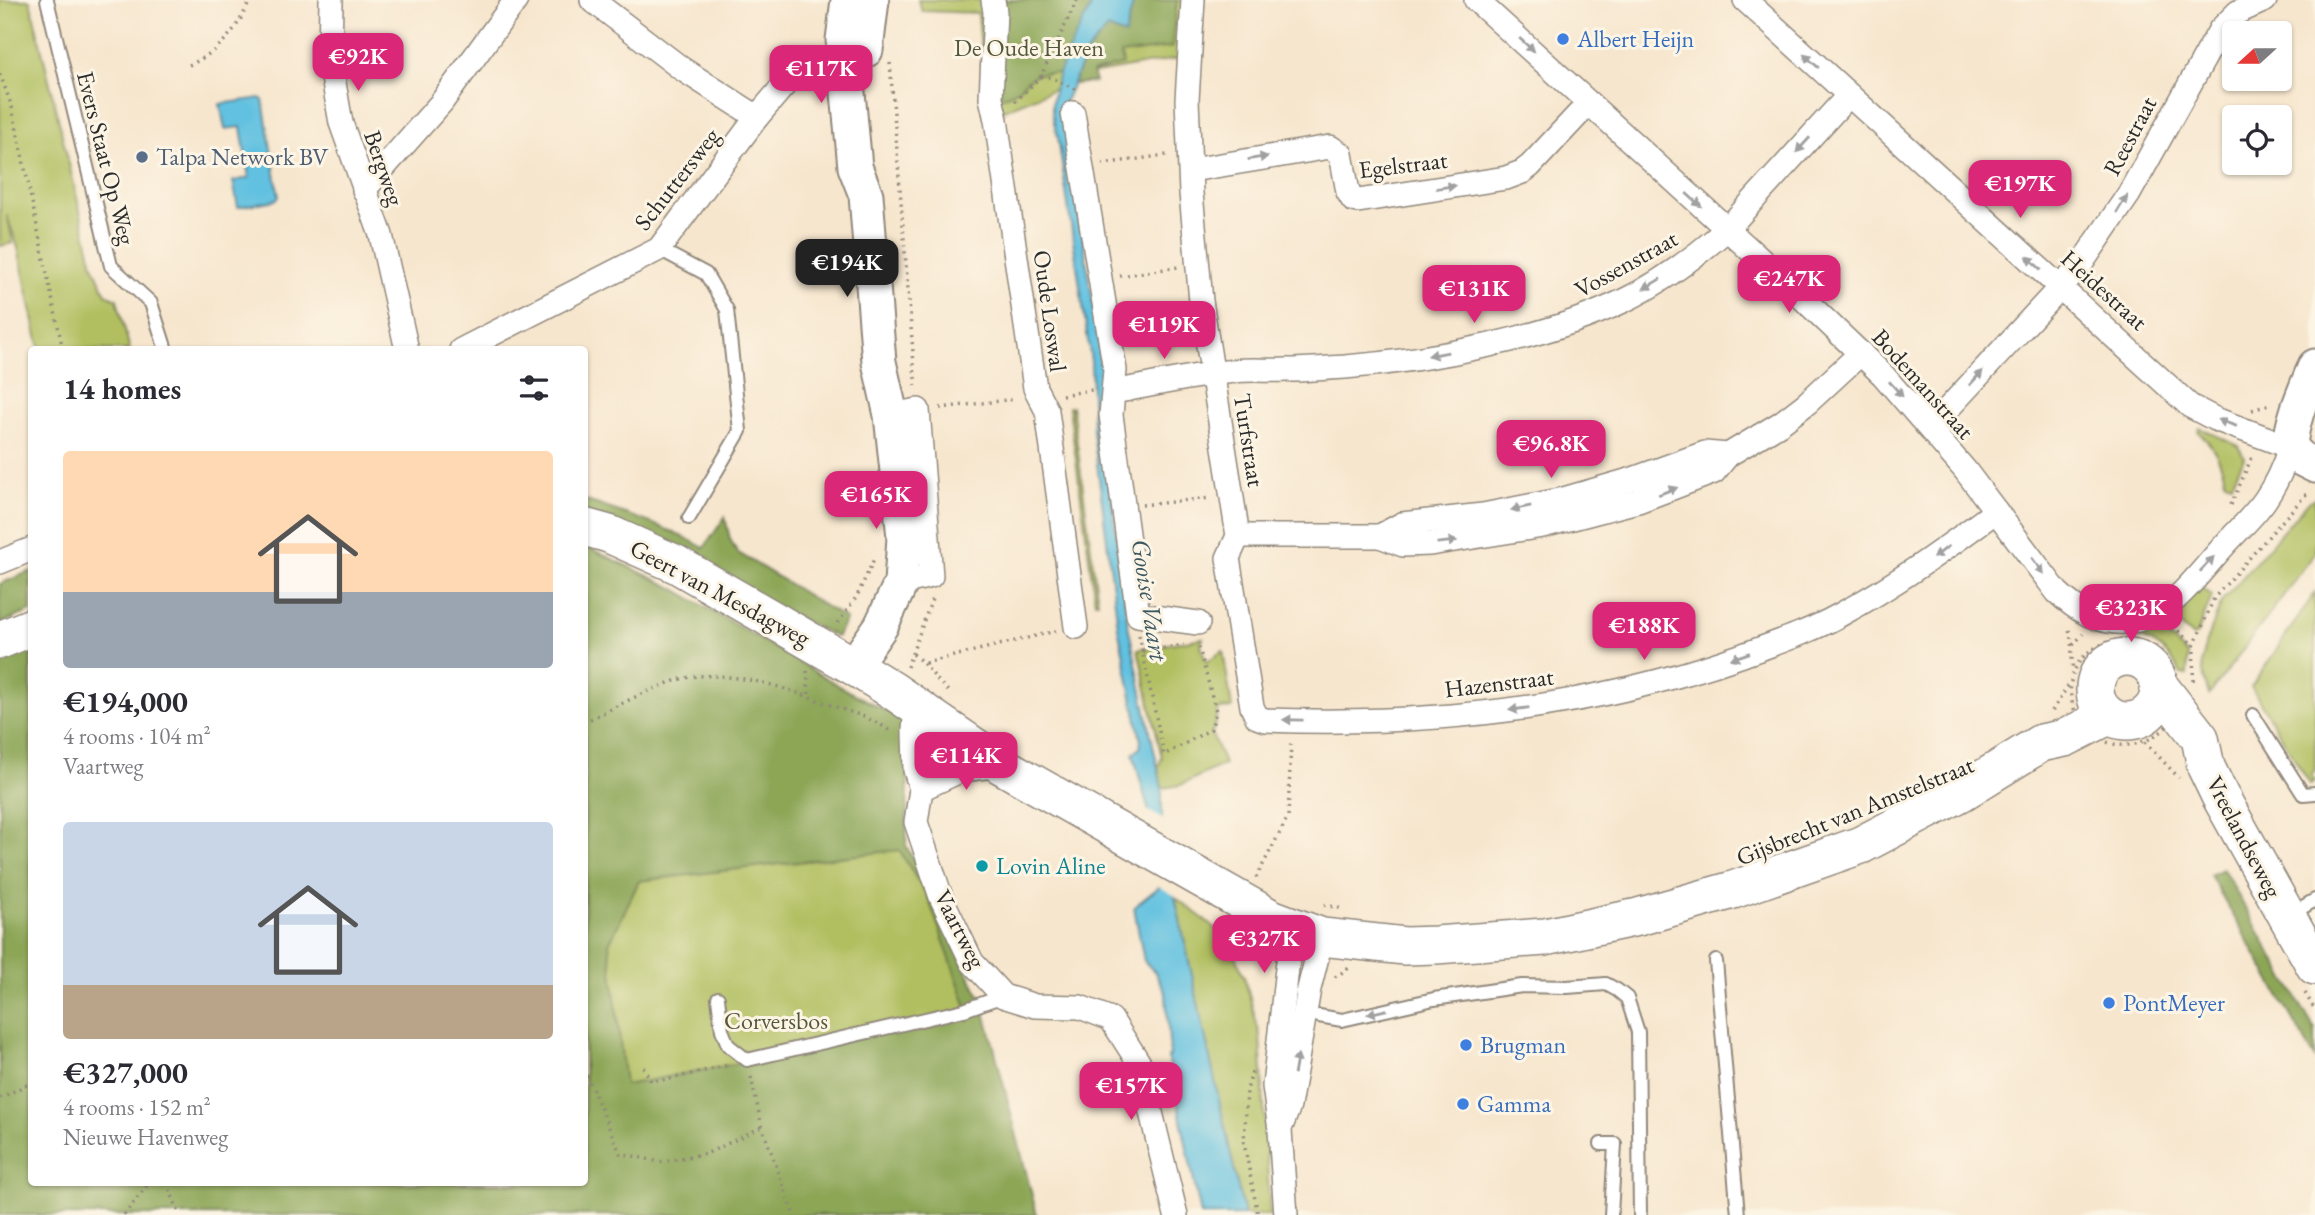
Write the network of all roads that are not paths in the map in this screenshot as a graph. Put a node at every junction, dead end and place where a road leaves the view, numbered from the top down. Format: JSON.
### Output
{"nodes":[{"id":1,"x":47,"y":0,"type":"edge"},
{"id":2,"x":331,"y":0,"type":"edge"},
{"id":3,"x":516,"y":0,"type":"edge"},
{"id":4,"x":592,"y":0,"type":"edge"},
{"id":5,"x":848,"y":0,"type":"edge"},
{"id":6,"x":872,"y":0,"type":"edge"},
{"id":7,"x":993,"y":0,"type":"edge"},
{"id":8,"x":1193,"y":0,"type":"edge"},
{"id":9,"x":1476,"y":0,"type":"edge"},
{"id":10,"x":1745,"y":0,"type":"edge"},
{"id":11,"x":2265,"y":0,"type":"edge"},
{"id":12,"x":845,"y":67,"type":"junction"},
{"id":13,"x":1849,"y":95,"type":"junction"},
{"id":14,"x":1588,"y":104,"type":"junction"},
{"id":15,"x":1073,"y":113,"type":"dead end"},
{"id":16,"x":757,"y":117,"type":"junction"},
{"id":17,"x":1191,"y":170,"type":"junction"},
{"id":18,"x":364,"y":190,"type":"junction"},
{"id":19,"x":866,"y":195,"type":"junction"},
{"id":20,"x":1727,"y":229,"type":"junction"},
{"id":21,"x":659,"y":249,"type":"junction"},
{"id":22,"x":2061,"y":287,"type":"junction"},
{"id":23,"x":165,"y":346,"type":"edge"},
{"id":24,"x":406,"y":346,"type":"edge"},
{"id":25,"x":469,"y":346,"type":"edge"},
{"id":26,"x":1861,"y":353,"type":"junction"},
{"id":27,"x":2315,"y":366,"type":"edge"},
{"id":28,"x":1212,"y":374,"type":"junction"},
{"id":29,"x":1115,"y":388,"type":"junction"},
{"id":30,"x":1930,"y":428,"type":"junction"},
{"id":31,"x":2306,"y":467,"type":"edge"},
{"id":32,"x":1996,"y":511,"type":"junction"},
{"id":33,"x":689,"y":518,"type":"dead end"},
{"id":34,"x":588,"y":528,"type":"edge"},
{"id":35,"x":1238,"y":536,"type":"junction"},
{"id":36,"x":28,"y":551,"type":"edge"},
{"id":37,"x":0,"y":562,"type":"edge"},
{"id":38,"x":1076,"y":627,"type":"road end"},
{"id":39,"x":28,"y":629,"type":"edge"},
{"id":40,"x":1198,"y":632,"type":"road end"},
{"id":41,"x":0,"y":640,"type":"edge"},
{"id":42,"x":853,"y":666,"type":"junction"},
{"id":43,"x":2169,"y":694,"type":"junction"},
{"id":44,"x":2093,"y":697,"type":"junction"},
{"id":45,"x":916,"y":707,"type":"junction"},
{"id":46,"x":2253,"y":715,"type":"dead end"},
{"id":47,"x":1257,"y":717,"type":"joint"},
{"id":48,"x":1001,"y":765,"type":"junction"},
{"id":49,"x":2206,"y":767,"type":"junction"},
{"id":50,"x":921,"y":789,"type":"junction"},
{"id":51,"x":2315,"y":793,"type":"edge"},
{"id":52,"x":1319,"y":919,"type":"junction"},
{"id":53,"x":2307,"y":934,"type":"edge"},
{"id":54,"x":1716,"y":961,"type":"dead end"},
{"id":55,"x":1003,"y":996,"type":"junction"},
{"id":56,"x":718,"y":998,"type":"dead end"},
{"id":57,"x":1312,"y":1015,"type":"junction"},
{"id":58,"x":1280,"y":1130,"type":"junction"},
{"id":59,"x":1601,"y":1143,"type":"dead end"},
{"id":60,"x":1177,"y":1215,"type":"edge"},
{"id":61,"x":1286,"y":1215,"type":"edge"},
{"id":62,"x":1611,"y":1215,"type":"edge"},
{"id":63,"x":1640,"y":1215,"type":"edge"},
{"id":64,"x":1738,"y":1215,"type":"edge"}],
"edges":[{"from":1,"to":23,"type":"lane","name":"Evers Staat Op Weg"},
{"from":2,"to":18,"type":"street","name":"Bergweg"},
{"from":3,"to":18,"type":"street"},
{"from":4,"to":16,"type":"street"},
{"from":5,"to":12,"type":"street"},
{"from":6,"to":19,"type":"street"},
{"from":7,"to":38,"type":"street","name":"Oude Loswal"},
{"from":8,"to":17,"type":"street","name":"Turfstraat"},
{"from":9,"to":14,"type":"street","name":"Bodemanstraat","one_way":true},
{"from":13,"to":10,"type":"street","name":"Heidestraat","one_way":true},
{"from":22,"to":11,"type":"street","name":"Reestraat","one_way":true},
{"from":12,"to":16,"type":"street","name":"Schuttersweg"},
{"from":12,"to":19,"type":"street"},
{"from":13,"to":20,"type":"street","name":"Vossenstraat","one_way":true},
{"from":22,"to":13,"type":"street","name":"Heidestraat","one_way":true},
{"from":17,"to":14,"type":"street","name":"Egelstraat","one_way":true},
{"from":14,"to":20,"type":"street","name":"Bodemanstraat","one_way":true},
{"from":15,"to":29,"type":"street"},
{"from":16,"to":21,"type":"street","name":"Schuttersweg"},
{"from":17,"to":28,"type":"street","name":"Turfstraat"},
{"from":18,"to":24,"type":"street","name":"Bergweg"},
{"from":19,"to":42,"type":"street"},
{"from":20,"to":26,"type":"street","name":"Bodemanstraat"},
{"from":20,"to":28,"type":"street","name":"Vossenstraat","one_way":true},
{"from":21,"to":25,"type":"street","name":"Schuttersweg"},
{"from":21,"to":33,"type":"lane"},
{"from":30,"to":22,"type":"street","name":"Reestraat","one_way":true},
{"from":31,"to":22,"type":"street","name":"Heidestraat","one_way":true},
{"from":26,"to":30,"type":"street","name":"Bodemanstraat","one_way":true},
{"from":26,"to":35,"type":"street"},
{"from":27,"to":31,"type":"street"},
{"from":28,"to":29,"type":"street","name":"Vossenstraat"},
{"from":28,"to":35,"type":"street","name":"Turfstraat"},
{"from":29,"to":40,"type":"street"},
{"from":30,"to":32,"type":"street","name":"Bodemanstraat"},
{"from":32,"to":31,"type":"street","name":"Bodemanstraat","one_way":true},
{"from":32,"to":47,"type":"street","name":"Hazenstraat","one_way":true},
{"from":34,"to":42,"type":"main road","name":"Geert van Mesdagweg"},
{"from":35,"to":47,"type":"street","name":"Turfstraat"},
{"from":36,"to":37,"type":"street"},
{"from":39,"to":41,"type":"main road"},
{"from":42,"to":45,"type":"main road"},
{"from":43,"to":44,"type":"main road"},
{"from":43,"to":44,"type":"main road","name":"Vreelandseweg"},
{"from":43,"to":49,"type":"main road","name":"Vreelandseweg"},
{"from":44,"to":49,"type":"main road","name":"Vreelandseweg"},
{"from":44,"to":52,"type":"main road","name":"Gijsbrecht van Amstelstraat"},
{"from":45,"to":48,"type":"main road"},
{"from":45,"to":50,"type":"street","name":"Vaartweg"},
{"from":46,"to":51,"type":"lane"},
{"from":48,"to":50,"type":"street"},
{"from":48,"to":52,"type":"main road","name":"Gijsbrecht van Amstelstraat"},
{"from":49,"to":53,"type":"main road","name":"Vreelandseweg"},
{"from":50,"to":55,"type":"street","name":"Vaartweg"},
{"from":52,"to":57,"type":"street"},
{"from":52,"to":58,"type":"street"},
{"from":54,"to":64,"type":"lane"},
{"from":55,"to":56,"type":"lane"},
{"from":55,"to":60,"type":"street"},
{"from":58,"to":57,"type":"street","one_way":true},
{"from":63,"to":57,"type":"lane","one_way":true},
{"from":58,"to":61,"type":"street"},
{"from":59,"to":62,"type":"lane"}]}
